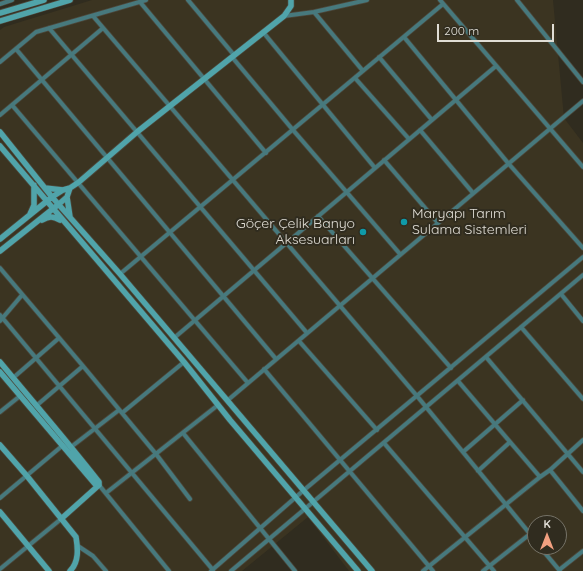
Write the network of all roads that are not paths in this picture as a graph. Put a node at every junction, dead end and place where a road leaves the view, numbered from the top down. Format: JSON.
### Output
{"nodes":[{"id":1,"x":12,"y":0,"type":"edge"},
{"id":2,"x":44,"y":0,"type":"edge"},
{"id":3,"x":70,"y":0,"type":"edge"},
{"id":4,"x":146,"y":0,"type":"edge"},
{"id":5,"x":188,"y":0,"type":"edge"},
{"id":6,"x":291,"y":0,"type":"edge"},
{"id":7,"x":367,"y":0,"type":"edge"},
{"id":8,"x":517,"y":0,"type":"edge"},
{"id":9,"x":32,"y":2,"type":"edge"},
{"id":10,"x":140,"y":2,"type":"junction"},
{"id":11,"x":442,"y":2,"type":"edge"},
{"id":12,"x":0,"y":4,"type":"edge"},
{"id":13,"x":314,"y":12,"type":"junction"},
{"id":14,"x":0,"y":14,"type":"edge"},
{"id":15,"x":93,"y":16,"type":"junction"},
{"id":16,"x":284,"y":16,"type":"junction"},
{"id":17,"x":0,"y":20,"type":"edge"},
{"id":18,"x":49,"y":28,"type":"junction"},
{"id":19,"x":103,"y":28,"type":"junction"},
{"id":20,"x":263,"y":32,"type":"junction"},
{"id":21,"x":404,"y":37,"type":"junction"},
{"id":22,"x":16,"y":49,"type":"junction"},
{"id":23,"x":72,"y":55,"type":"junction"},
{"id":24,"x":233,"y":56,"type":"junction"},
{"id":25,"x":379,"y":58,"type":"junction"},
{"id":26,"x":0,"y":62,"type":"edge"},
{"id":27,"x":496,"y":66,"type":"junction"},
{"id":28,"x":363,"y":71,"type":"junction"},
{"id":29,"x":355,"y":78,"type":"junction"},
{"id":30,"x":204,"y":79,"type":"junction"},
{"id":31,"x":42,"y":80,"type":"junction"},
{"id":32,"x":583,"y":82,"type":"edge"},
{"id":33,"x":456,"y":99,"type":"junction"},
{"id":34,"x":583,"y":101,"type":"edge"},
{"id":35,"x":12,"y":105,"type":"junction"},
{"id":36,"x":322,"y":105,"type":"junction"},
{"id":37,"x":169,"y":106,"type":"junction"},
{"id":38,"x":0,"y":115,"type":"edge"},
{"id":39,"x":432,"y":120,"type":"junction"},
{"id":40,"x":550,"y":128,"type":"junction"},
{"id":41,"x":293,"y":130,"type":"junction"},
{"id":42,"x":420,"y":130,"type":"junction"},
{"id":43,"x":0,"y":132,"type":"edge"},
{"id":44,"x":137,"y":132,"type":"junction"},
{"id":45,"x":408,"y":140,"type":"junction"},
{"id":46,"x":0,"y":146,"type":"edge"},
{"id":47,"x":266,"y":153,"type":"junction"},
{"id":48,"x":107,"y":157,"type":"junction"},
{"id":49,"x":384,"y":160,"type":"junction"},
{"id":50,"x":508,"y":163,"type":"junction"},
{"id":51,"x":583,"y":167,"type":"edge"},
{"id":52,"x":374,"y":168,"type":"junction"},
{"id":53,"x":233,"y":180,"type":"junction"},
{"id":54,"x":79,"y":182,"type":"junction"},
{"id":55,"x":34,"y":185,"type":"junction"},
{"id":56,"x":45,"y":188,"type":"junction"},
{"id":57,"x":70,"y":188,"type":"junction"},
{"id":58,"x":63,"y":190,"type":"junction"},
{"id":59,"x":346,"y":192,"type":"junction"},
{"id":60,"x":473,"y":193,"type":"junction"},
{"id":61,"x":52,"y":197,"type":"junction"},
{"id":62,"x":67,"y":197,"type":"junction"},
{"id":63,"x":47,"y":201,"type":"junction"},
{"id":64,"x":59,"y":204,"type":"junction"},
{"id":65,"x":201,"y":207,"type":"junction"},
{"id":66,"x":53,"y":209,"type":"junction"},
{"id":67,"x":30,"y":214,"type":"junction"},
{"id":68,"x":318,"y":216,"type":"junction"},
{"id":69,"x":70,"y":217,"type":"junction"},
{"id":70,"x":63,"y":221,"type":"junction"},
{"id":71,"x":438,"y":223,"type":"junction"},
{"id":72,"x":33,"y":224,"type":"junction"},
{"id":73,"x":170,"y":233,"type":"junction"},
{"id":74,"x":1,"y":236,"type":"edge"},
{"id":75,"x":286,"y":243,"type":"junction"},
{"id":76,"x":583,"y":248,"type":"edge"},
{"id":77,"x":0,"y":251,"type":"edge"},
{"id":78,"x":400,"y":254,"type":"junction"},
{"id":79,"x":142,"y":257,"type":"junction"},
{"id":80,"x":583,"y":257,"type":"edge"},
{"id":81,"x":0,"y":268,"type":"edge"},
{"id":82,"x":254,"y":270,"type":"junction"},
{"id":83,"x":120,"y":274,"type":"junction"},
{"id":84,"x":583,"y":275,"type":"edge"},
{"id":85,"x":372,"y":278,"type":"junction"},
{"id":86,"x":561,"y":294,"type":"junction"},
{"id":87,"x":22,"y":295,"type":"junction"},
{"id":88,"x":223,"y":296,"type":"junction"},
{"id":89,"x":340,"y":306,"type":"junction"},
{"id":90,"x":1,"y":318,"type":"edge"},
{"id":91,"x":195,"y":319,"type":"junction"},
{"id":92,"x":583,"y":321,"type":"edge"},
{"id":93,"x":521,"y":327,"type":"junction"},
{"id":94,"x":307,"y":333,"type":"junction"},
{"id":95,"x":59,"y":338,"type":"junction"},
{"id":96,"x":174,"y":338,"type":"junction"},
{"id":97,"x":299,"y":341,"type":"junction"},
{"id":98,"x":486,"y":357,"type":"junction"},
{"id":99,"x":37,"y":358,"type":"junction"},
{"id":100,"x":276,"y":359,"type":"junction"},
{"id":101,"x":0,"y":362,"type":"edge"},
{"id":102,"x":184,"y":362,"type":"junction"},
{"id":103,"x":83,"y":366,"type":"junction"},
{"id":104,"x":451,"y":368,"type":"junction"},
{"id":105,"x":264,"y":369,"type":"junction"},
{"id":106,"x":0,"y":372,"type":"edge"},
{"id":107,"x":13,"y":378,"type":"junction"},
{"id":108,"x":458,"y":381,"type":"junction"},
{"id":109,"x":248,"y":383,"type":"junction"},
{"id":110,"x":60,"y":386,"type":"junction"},
{"id":111,"x":20,"y":396,"type":"junction"},
{"id":112,"x":417,"y":396,"type":"junction"},
{"id":113,"x":583,"y":399,"type":"edge"},
{"id":114,"x":228,"y":400,"type":"junction"},
{"id":115,"x":522,"y":400,"type":"junction"},
{"id":116,"x":218,"y":405,"type":"junction"},
{"id":117,"x":36,"y":406,"type":"junction"},
{"id":118,"x":426,"y":407,"type":"junction"},
{"id":119,"x":0,"y":412,"type":"edge"},
{"id":120,"x":121,"y":412,"type":"junction"},
{"id":121,"x":494,"y":424,"type":"junction"},
{"id":122,"x":95,"y":429,"type":"junction"},
{"id":123,"x":377,"y":430,"type":"junction"},
{"id":124,"x":183,"y":432,"type":"junction"},
{"id":125,"x":583,"y":440,"type":"edge"},
{"id":126,"x":510,"y":442,"type":"junction"},
{"id":127,"x":384,"y":443,"type":"junction"},
{"id":128,"x":0,"y":445,"type":"edge"},
{"id":129,"x":62,"y":446,"type":"junction"},
{"id":130,"x":72,"y":448,"type":"junction"},
{"id":131,"x":463,"y":452,"type":"junction"},
{"id":132,"x":156,"y":454,"type":"junction"},
{"id":133,"x":568,"y":454,"type":"junction"},
{"id":134,"x":340,"y":460,"type":"junction"},
{"id":135,"x":550,"y":470,"type":"junction"},
{"id":136,"x":478,"y":471,"type":"junction"},
{"id":137,"x":350,"y":472,"type":"junction"},
{"id":138,"x":583,"y":472,"type":"edge"},
{"id":139,"x":132,"y":474,"type":"junction"},
{"id":140,"x":28,"y":476,"type":"junction"},
{"id":141,"x":540,"y":477,"type":"junction"},
{"id":142,"x":99,"y":485,"type":"junction"},
{"id":143,"x":304,"y":490,"type":"junction"},
{"id":144,"x":106,"y":493,"type":"junction"},
{"id":145,"x":0,"y":498,"type":"edge"},
{"id":146,"x":296,"y":498,"type":"junction"},
{"id":147,"x":190,"y":499,"type":"dead end"},
{"id":148,"x":314,"y":502,"type":"junction"},
{"id":149,"x":506,"y":505,"type":"junction"},
{"id":150,"x":305,"y":509,"type":"junction"},
{"id":151,"x":583,"y":511,"type":"edge"},
{"id":152,"x":0,"y":512,"type":"edge"},
{"id":153,"x":61,"y":519,"type":"junction"},
{"id":154,"x":260,"y":528,"type":"junction"},
{"id":155,"x":527,"y":530,"type":"edge"},
{"id":156,"x":527,"y":536,"type":"edge"},
{"id":157,"x":465,"y":538,"type":"junction"},
{"id":158,"x":269,"y":539,"type":"junction"},
{"id":159,"x":28,"y":546,"type":"junction"},
{"id":160,"x":78,"y":546,"type":"junction"},
{"id":161,"x":583,"y":552,"type":"edge"},
{"id":162,"x":547,"y":555,"type":"edge"},
{"id":163,"x":429,"y":566,"type":"junction"},
{"id":164,"x":490,"y":566,"type":"junction"},
{"id":165,"x":0,"y":570,"type":"edge"},
{"id":166,"x":212,"y":570,"type":"edge"},
{"id":167,"x":560,"y":570,"type":"edge"},
{"id":168,"x":49,"y":571,"type":"edge"},
{"id":169,"x":70,"y":571,"type":"edge"},
{"id":170,"x":106,"y":571,"type":"edge"},
{"id":171,"x":169,"y":571,"type":"edge"},
{"id":172,"x":232,"y":571,"type":"edge"},
{"id":173,"x":295,"y":571,"type":"edge"},
{"id":174,"x":358,"y":571,"type":"edge"},
{"id":175,"x":372,"y":571,"type":"edge"},
{"id":176,"x":423,"y":571,"type":"edge"},
{"id":177,"x":433,"y":571,"type":"edge"},
{"id":178,"x":483,"y":571,"type":"edge"},
{"id":179,"x":494,"y":571,"type":"edge"}],
"edges":[{"from":1,"to":12,"type":"street"},
{"from":2,"to":9,"type":"main road"},
{"from":3,"to":17,"type":"main road"},
{"from":4,"to":10,"type":"street"},
{"from":5,"to":24,"type":"street"},
{"from":6,"to":16,"type":"main road"},
{"from":7,"to":13,"type":"street"},
{"from":8,"to":32,"type":"street"},
{"from":9,"to":14,"type":"main road"},
{"from":10,"to":15,"type":"street"},
{"from":10,"to":30,"type":"street"},
{"from":11,"to":21,"type":"street"},
{"from":11,"to":27,"type":"street"},
{"from":13,"to":16,"type":"street"},
{"from":13,"to":28,"type":"street"},
{"from":15,"to":18,"type":"street"},
{"from":15,"to":19,"type":"street"},
{"from":16,"to":20,"type":"main road"},
{"from":18,"to":22,"type":"street"},
{"from":18,"to":23,"type":"street"},
{"from":19,"to":23,"type":"street"},
{"from":19,"to":37,"type":"street"},
{"from":20,"to":24,"type":"main road"},
{"from":20,"to":36,"type":"street"},
{"from":21,"to":25,"type":"street"},
{"from":21,"to":33,"type":"street"},
{"from":22,"to":26,"type":"street"},
{"from":22,"to":31,"type":"street"},
{"from":23,"to":31,"type":"street"},
{"from":23,"to":44,"type":"street"},
{"from":24,"to":30,"type":"main road"},
{"from":24,"to":41,"type":"street"},
{"from":25,"to":28,"type":"street"},
{"from":25,"to":39,"type":"street"},
{"from":27,"to":33,"type":"street"},
{"from":27,"to":40,"type":"street"},
{"from":28,"to":29,"type":"street"},
{"from":29,"to":36,"type":"street"},
{"from":29,"to":45,"type":"street"},
{"from":30,"to":37,"type":"main road"},
{"from":30,"to":47,"type":"street"},
{"from":31,"to":35,"type":"street"},
{"from":31,"to":48,"type":"street"},
{"from":33,"to":39,"type":"street"},
{"from":33,"to":50,"type":"street"},
{"from":34,"to":40,"type":"street"},
{"from":35,"to":38,"type":"street"},
{"from":35,"to":54,"type":"street"},
{"from":36,"to":41,"type":"street"},
{"from":36,"to":52,"type":"street"},
{"from":37,"to":44,"type":"main road"},
{"from":37,"to":53,"type":"street"},
{"from":39,"to":42,"type":"street"},
{"from":40,"to":50,"type":"street"},
{"from":40,"to":51,"type":"street"},
{"from":41,"to":47,"type":"street"},
{"from":41,"to":59,"type":"street"},
{"from":42,"to":45,"type":"street"},
{"from":42,"to":60,"type":"street"},
{"from":43,"to":56,"type":"main road"},
{"from":44,"to":48,"type":"main road"},
{"from":44,"to":65,"type":"street"},
{"from":45,"to":49,"type":"street"},
{"from":46,"to":55,"type":"main road"},
{"from":47,"to":53,"type":"street"},
{"from":48,"to":54,"type":"main road"},
{"from":48,"to":73,"type":"street"},
{"from":49,"to":52,"type":"street"},
{"from":49,"to":71,"type":"street"},
{"from":50,"to":60,"type":"street"},
{"from":50,"to":76,"type":"street"},
{"from":52,"to":59,"type":"street"},
{"from":53,"to":65,"type":"street"},
{"from":53,"to":75,"type":"street"},
{"from":54,"to":57,"type":"main road"},
{"from":54,"to":79,"type":"street"},
{"from":55,"to":63,"type":"main road"},
{"from":55,"to":67,"type":"main road"},
{"from":56,"to":58,"type":"main road"},
{"from":56,"to":61,"type":"main road"},
{"from":57,"to":58,"type":"main road"},
{"from":57,"to":62,"type":"main road"},
{"from":58,"to":61,"type":"main road"},
{"from":59,"to":68,"type":"street"},
{"from":59,"to":78,"type":"street"},
{"from":60,"to":71,"type":"street"},
{"from":61,"to":63,"type":"main road"},
{"from":61,"to":64,"type":"main road"},
{"from":62,"to":64,"type":"main road"},
{"from":62,"to":69,"type":"main road"},
{"from":63,"to":66,"type":"main road"},
{"from":63,"to":67,"type":"main road"},
{"from":64,"to":66,"type":"main road"},
{"from":64,"to":69,"type":"main road"},
{"from":65,"to":73,"type":"street"},
{"from":65,"to":82,"type":"street"},
{"from":66,"to":70,"type":"main road"},
{"from":66,"to":72,"type":"main road"},
{"from":67,"to":74,"type":"main road"},
{"from":68,"to":75,"type":"street"},
{"from":68,"to":85,"type":"street"},
{"from":69,"to":83,"type":"main road"},
{"from":70,"to":72,"type":"main road"},
{"from":70,"to":102,"type":"main road"},
{"from":71,"to":78,"type":"street"},
{"from":72,"to":77,"type":"main road"},
{"from":73,"to":79,"type":"street"},
{"from":73,"to":88,"type":"street"},
{"from":75,"to":82,"type":"street"},
{"from":75,"to":89,"type":"street"},
{"from":78,"to":85,"type":"street"},
{"from":79,"to":83,"type":"street"},
{"from":79,"to":91,"type":"street"},
{"from":80,"to":104,"type":"street"},
{"from":81,"to":87,"type":"street"},
{"from":82,"to":88,"type":"street"},
{"from":82,"to":94,"type":"street"},
{"from":83,"to":96,"type":"main road"},
{"from":84,"to":86,"type":"street"},
{"from":85,"to":89,"type":"street"},
{"from":85,"to":104,"type":"street"},
{"from":86,"to":92,"type":"street"},
{"from":86,"to":93,"type":"street"},
{"from":87,"to":90,"type":"street"},
{"from":87,"to":95,"type":"street"},
{"from":88,"to":91,"type":"street"},
{"from":88,"to":100,"type":"street"},
{"from":89,"to":94,"type":"street"},
{"from":89,"to":112,"type":"street"},
{"from":90,"to":99,"type":"street"},
{"from":91,"to":96,"type":"street"},
{"from":91,"to":109,"type":"street"},
{"from":93,"to":98,"type":"street"},
{"from":93,"to":113,"type":"street"},
{"from":94,"to":97,"type":"street"},
{"from":95,"to":99,"type":"street"},
{"from":95,"to":103,"type":"street"},
{"from":96,"to":114,"type":"main road"},
{"from":97,"to":100,"type":"street"},
{"from":97,"to":123,"type":"street"},
{"from":98,"to":108,"type":"street"},
{"from":98,"to":115,"type":"street"},
{"from":99,"to":107,"type":"street"},
{"from":99,"to":110,"type":"street"},
{"from":100,"to":105,"type":"street"},
{"from":101,"to":107,"type":"main road"},
{"from":102,"to":116,"type":"main road"},
{"from":102,"to":120,"type":"street"},
{"from":103,"to":110,"type":"street"},
{"from":103,"to":120,"type":"street"},
{"from":104,"to":112,"type":"street"},
{"from":105,"to":109,"type":"street"},
{"from":105,"to":134,"type":"street"},
{"from":106,"to":111,"type":"main road"},
{"from":107,"to":117,"type":"main road"},
{"from":108,"to":118,"type":"street"},
{"from":108,"to":121,"type":"street"},
{"from":109,"to":114,"type":"street"},
{"from":110,"to":117,"type":"street"},
{"from":110,"to":122,"type":"street"},
{"from":111,"to":119,"type":"street"},
{"from":111,"to":129,"type":"main road"},
{"from":112,"to":118,"type":"street"},
{"from":112,"to":123,"type":"street"},
{"from":114,"to":143,"type":"main road"},
{"from":115,"to":121,"type":"street"},
{"from":115,"to":133,"type":"street"},
{"from":116,"to":124,"type":"street"},
{"from":116,"to":146,"type":"main road"},
{"from":117,"to":130,"type":"main road"},
{"from":118,"to":127,"type":"street"},
{"from":118,"to":131,"type":"street"},
{"from":120,"to":122,"type":"street"},
{"from":120,"to":132,"type":"street"},
{"from":121,"to":126,"type":"street"},
{"from":121,"to":131,"type":"street"},
{"from":122,"to":130,"type":"street"},
{"from":122,"to":139,"type":"street"},
{"from":123,"to":134,"type":"street"},
{"from":124,"to":132,"type":"street"},
{"from":124,"to":154,"type":"street"},
{"from":125,"to":133,"type":"street"},
{"from":126,"to":136,"type":"street"},
{"from":126,"to":141,"type":"street"},
{"from":127,"to":137,"type":"street"},
{"from":127,"to":157,"type":"street"},
{"from":128,"to":140,"type":"main road"},
{"from":129,"to":130,"type":"street"},
{"from":129,"to":140,"type":"street"},
{"from":129,"to":142,"type":"main road"},
{"from":130,"to":142,"type":"main road"},
{"from":131,"to":136,"type":"street"},
{"from":132,"to":139,"type":"street"},
{"from":132,"to":147,"type":"street"},
{"from":133,"to":135,"type":"street"},
{"from":133,"to":138,"type":"street"},
{"from":134,"to":137,"type":"street"},
{"from":134,"to":143,"type":"street"},
{"from":135,"to":141,"type":"street"},
{"from":135,"to":151,"type":"street"},
{"from":136,"to":149,"type":"street"},
{"from":137,"to":148,"type":"street"},
{"from":137,"to":163,"type":"street"},
{"from":139,"to":144,"type":"street"},
{"from":139,"to":166,"type":"street"},
{"from":140,"to":145,"type":"street"},
{"from":140,"to":153,"type":"main road"},
{"from":141,"to":149,"type":"street"},
{"from":142,"to":144,"type":"street"},
{"from":142,"to":153,"type":"main road"},
{"from":143,"to":146,"type":"street"},
{"from":143,"to":148,"type":"main road"},
{"from":144,"to":171,"type":"street"},
{"from":146,"to":150,"type":"main road"},
{"from":146,"to":154,"type":"street"},
{"from":148,"to":150,"type":"street"},
{"from":148,"to":175,"type":"main road"},
{"from":149,"to":155,"type":"street"},
{"from":149,"to":157,"type":"street"},
{"from":150,"to":158,"type":"street"},
{"from":150,"to":174,"type":"main road"},
{"from":152,"to":159,"type":"main road"},
{"from":153,"to":159,"type":"street"},
{"from":153,"to":160,"type":"main road"},
{"from":154,"to":158,"type":"street"},
{"from":154,"to":166,"type":"street"},
{"from":156,"to":164,"type":"street"},
{"from":157,"to":163,"type":"street"},
{"from":157,"to":164,"type":"street"},
{"from":158,"to":172,"type":"street"},
{"from":158,"to":173,"type":"street"},
{"from":159,"to":165,"type":"street"},
{"from":159,"to":168,"type":"main road"},
{"from":160,"to":169,"type":"main road"},
{"from":160,"to":170,"type":"street"},
{"from":161,"to":167,"type":"street"},
{"from":162,"to":167,"type":"street"},
{"from":163,"to":176,"type":"street"},
{"from":163,"to":177,"type":"street"},
{"from":164,"to":178,"type":"street"},
{"from":164,"to":179,"type":"street"}]}
